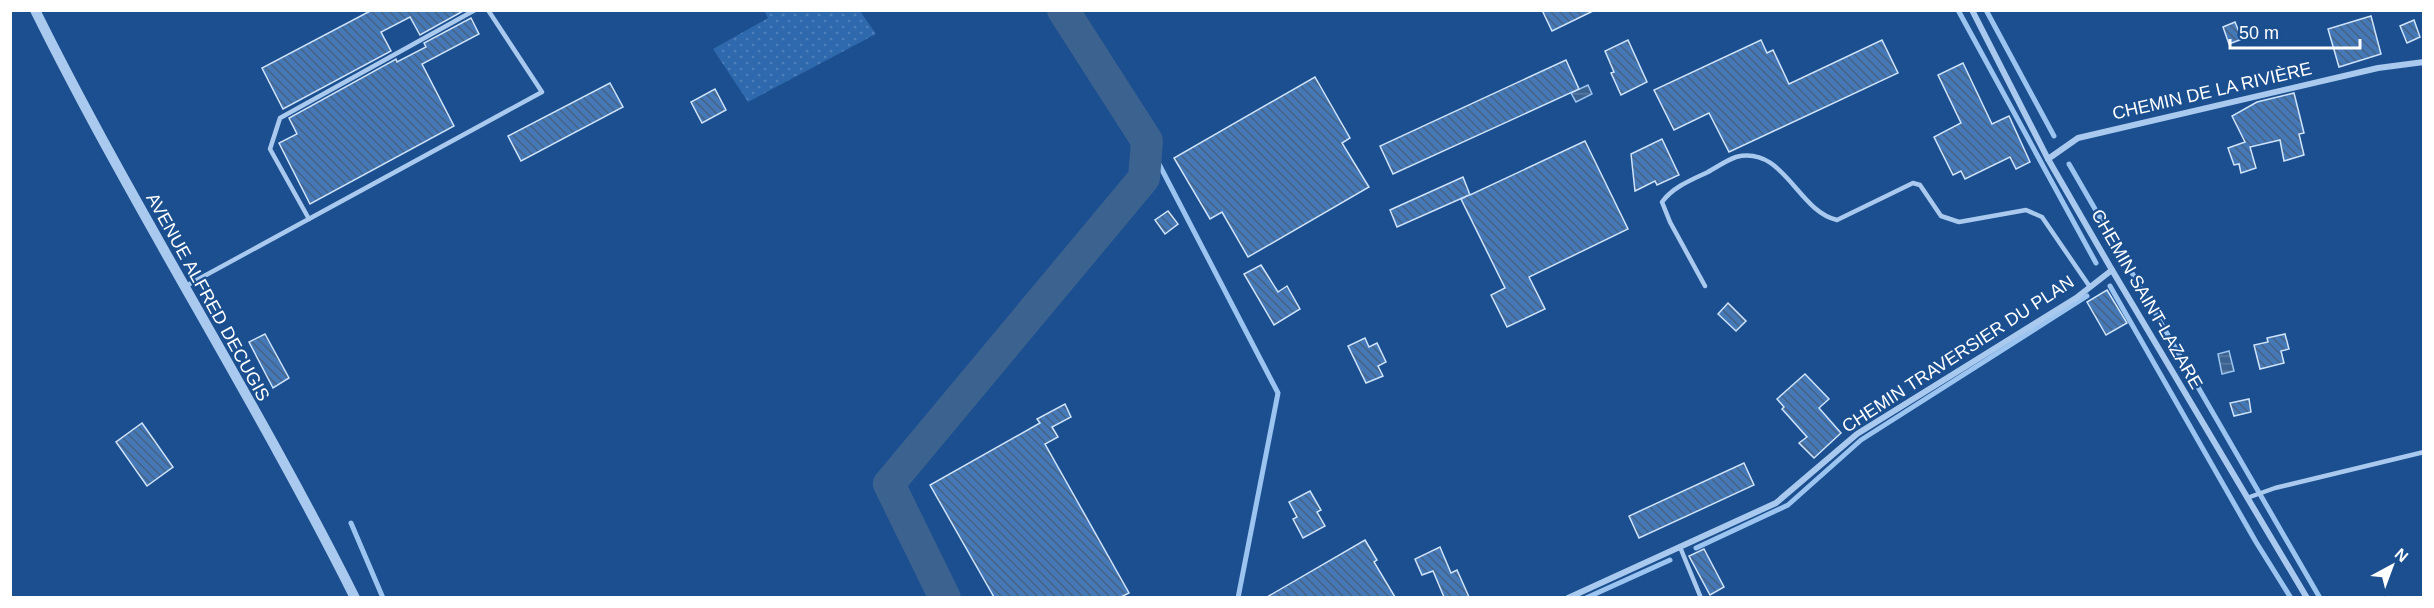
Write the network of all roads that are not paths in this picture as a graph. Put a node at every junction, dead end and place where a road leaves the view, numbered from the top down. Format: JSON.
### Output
{"nodes":[{"id":1,"x":35,"y":10,"type":"edge"},
{"id":2,"x":476,"y":10,"type":"edge"},
{"id":3,"x":488,"y":10,"type":"edge"},
{"id":4,"x":1972,"y":10,"type":"edge"},
{"id":5,"x":2424,"y":62,"type":"edge"},
{"id":6,"x":2048,"y":159,"type":"junction"},
{"id":7,"x":309,"y":219,"type":"junction"},
{"id":8,"x":2112,"y":270,"type":"junction"},
{"id":9,"x":1705,"y":286,"type":"dead end"},
{"id":10,"x":184,"y":287,"type":"junction"},
{"id":11,"x":2090,"y":287,"type":"junction"},
{"id":12,"x":2424,"y":452,"type":"edge"},
{"id":13,"x":2249,"y":497,"type":"junction"},
{"id":14,"x":1680,"y":547,"type":"junction"},
{"id":15,"x":355,"y":597,"type":"edge"},
{"id":16,"x":1568,"y":597,"type":"edge"},
{"id":17,"x":1701,"y":597,"type":"edge"},
{"id":18,"x":2307,"y":597,"type":"edge"}],
"edges":[{"from":1,"to":10,"type":"street","name":"AVENUE ALFRED DECUGIS"},
{"from":2,"to":7,"type":"lane"},
{"from":3,"to":7,"type":"lane"},
{"from":4,"to":6,"type":"street","name":"CHEMIN SAINT-LAZARE"},
{"from":5,"to":6,"type":"street","name":"CHEMIN DE LA RIVIÈRE"},
{"from":6,"to":8,"type":"street","name":"CHEMIN SAINT-LAZARE"},
{"from":7,"to":10,"type":"lane"},
{"from":8,"to":11,"type":"street","name":"CHEMIN TRAVERSIER DU PLAN"},
{"from":8,"to":13,"type":"street","name":"CHEMIN SAINT-LAZARE"},
{"from":9,"to":11,"type":"lane"},
{"from":10,"to":15,"type":"street","name":"AVENUE ALFRED DECUGIS"},
{"from":11,"to":14,"type":"street","name":"CHEMIN TRAVERSIER DU PLAN"},
{"from":12,"to":13,"type":"lane"},
{"from":13,"to":18,"type":"street","name":"CHEMIN SAINT-LAZARE"},
{"from":14,"to":16,"type":"street","name":"CHEMIN TRAVERSIER DU PLAN"},
{"from":14,"to":17,"type":"lane"}]}
